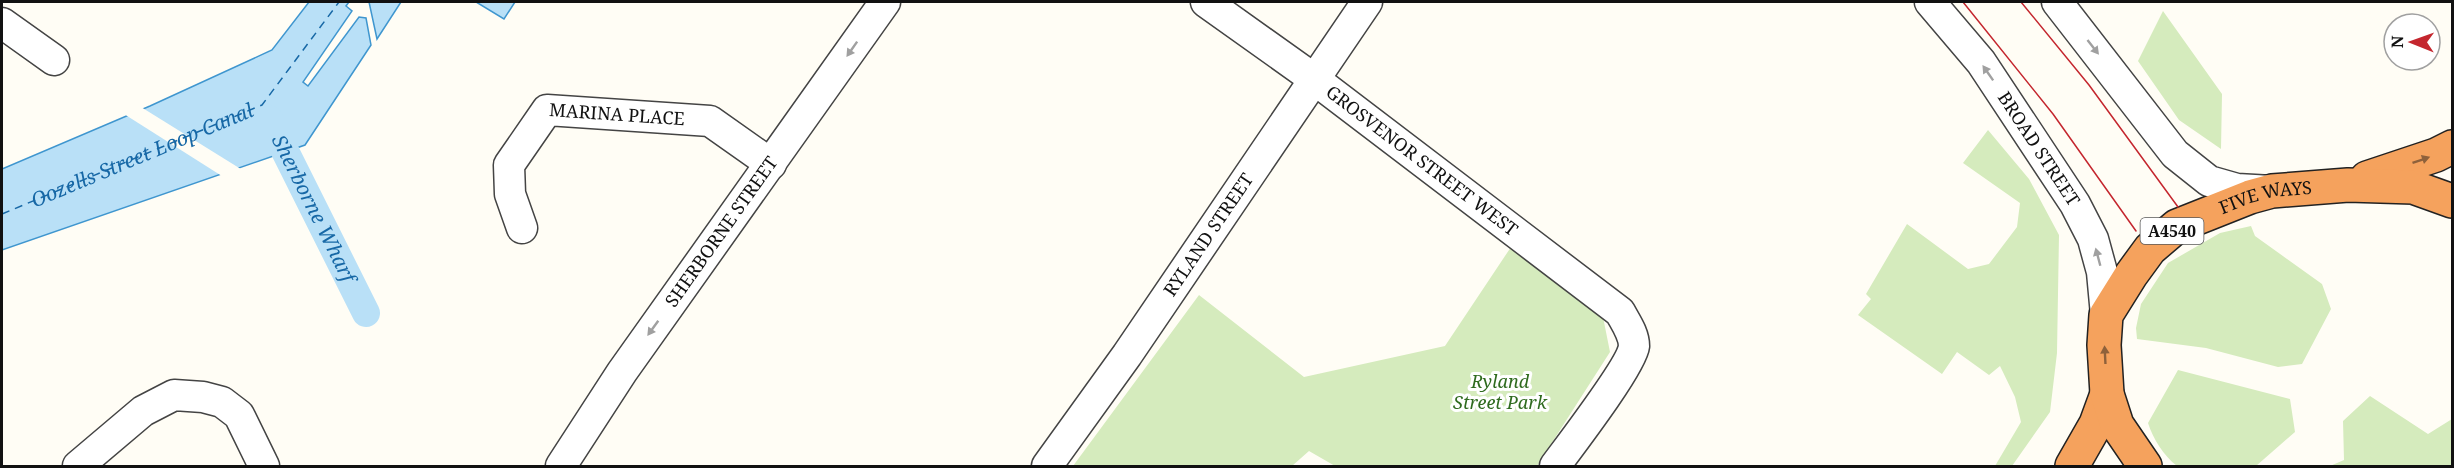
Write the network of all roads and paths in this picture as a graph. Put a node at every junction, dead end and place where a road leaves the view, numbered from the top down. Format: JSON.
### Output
{"nodes":[{"id":1,"x":885,"y":2,"type":"edge"},
{"id":2,"x":1206,"y":2,"type":"edge"},
{"id":3,"x":1367,"y":2,"type":"edge"},
{"id":4,"x":1930,"y":2,"type":"edge"},
{"id":5,"x":2057,"y":2,"type":"edge"},
{"id":6,"x":2,"y":22,"type":"edge"},
{"id":7,"x":54,"y":60,"type":"dead end"},
{"id":8,"x":1314,"y":79,"type":"junction"},
{"id":9,"x":2452,"y":147,"type":"edge"},
{"id":10,"x":771,"y":164,"type":"junction"},
{"id":11,"x":2348,"y":184,"type":"junction"},
{"id":12,"x":2272,"y":191,"type":"junction"},
{"id":13,"x":2452,"y":201,"type":"edge"},
{"id":14,"x":522,"y":228,"type":"dead end"},
{"id":15,"x":2106,"y":315,"type":"junction"},
{"id":16,"x":2107,"y":394,"type":"junction"},
{"id":17,"x":78,"y":466,"type":"edge"},
{"id":18,"x":264,"y":466,"type":"edge"},
{"id":19,"x":561,"y":466,"type":"edge"},
{"id":20,"x":1047,"y":466,"type":"edge"},
{"id":21,"x":1555,"y":466,"type":"edge"},
{"id":22,"x":2072,"y":466,"type":"edge"},
{"id":23,"x":2145,"y":466,"type":"edge"}],
"edges":[{"from":1,"to":10,"type":"street","name":"SHERBORNE STREET","one_way":true},
{"from":2,"to":8,"type":"street","name":"GROSVENOR STREET WEST"},
{"from":3,"to":8,"type":"street","name":"RYLAND STREET"},
{"from":15,"to":4,"type":"street","name":"BROAD STREET","one_way":true},
{"from":5,"to":12,"type":"street","one_way":true},
{"from":6,"to":7,"type":"street"},
{"from":8,"to":20,"type":"street","name":"RYLAND STREET"},
{"from":8,"to":21,"type":"street","name":"GROSVENOR STREET WEST"},
{"from":11,"to":9,"type":"highway","number":"A4540","one_way":true},
{"from":10,"to":14,"type":"street","name":"MARINA PLACE"},
{"from":10,"to":19,"type":"street","name":"SHERBORNE STREET","one_way":true},
{"from":11,"to":12,"type":"highway","name":"FIVE WAYS","number":"A4540"},
{"from":11,"to":13,"type":"highway","name":"FIVE WAYS","number":"A4540"},
{"from":12,"to":15,"type":"highway","name":"FIVE WAYS","number":"A4540"},
{"from":16,"to":15,"type":"highway","name":"FIVE WAYS","number":"A4540","one_way":true},
{"from":16,"to":22,"type":"highway","number":"A4540"},
{"from":16,"to":23,"type":"highway","name":"FIVE WAYS","number":"A4540"},
{"from":17,"to":18,"type":"street"}]}
